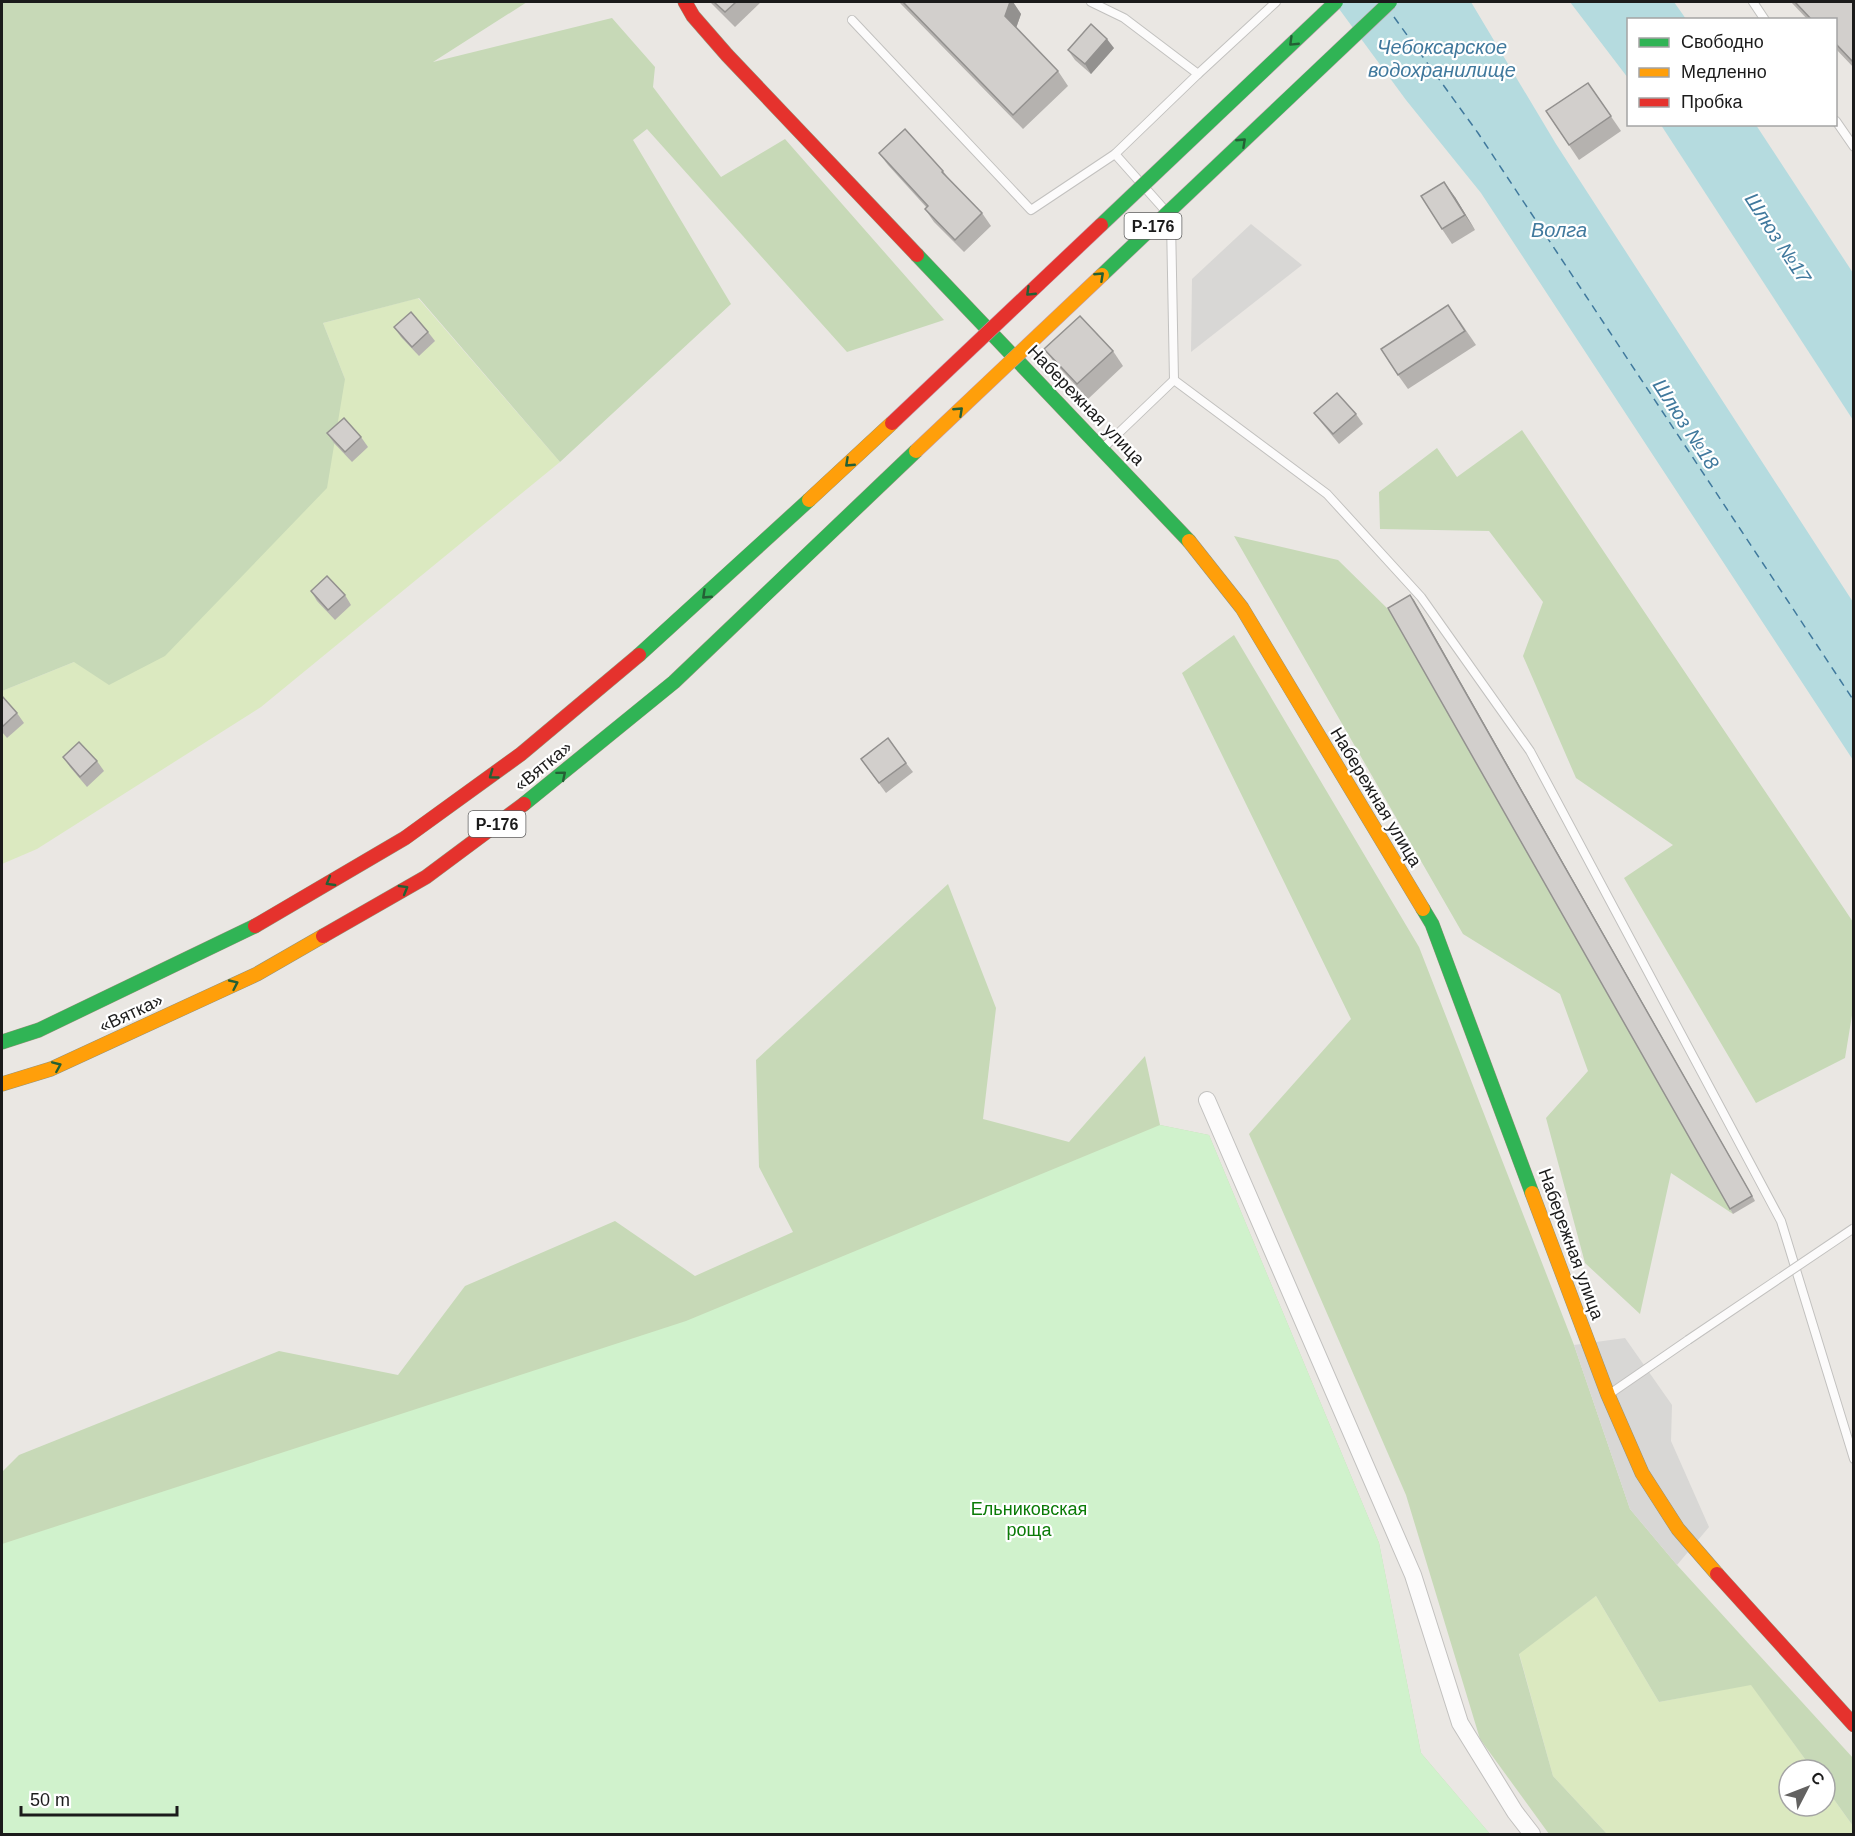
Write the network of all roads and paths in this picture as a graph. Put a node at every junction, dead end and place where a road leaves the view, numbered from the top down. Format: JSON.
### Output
{"nodes":[{"id":1,"x":685,"y":2,"type":"edge"},
{"id":2,"x":1091,"y":2,"type":"edge"},
{"id":3,"x":1276,"y":2,"type":"edge"},
{"id":4,"x":1336,"y":2,"type":"edge"},
{"id":5,"x":1390,"y":2,"type":"edge"},
{"id":6,"x":1753,"y":2,"type":"edge"},
{"id":7,"x":1764,"y":18,"type":"edge"},
{"id":8,"x":852,"y":20,"type":"dead end"},
{"id":9,"x":1198,"y":74,"type":"junction"},
{"id":10,"x":1837,"y":122,"type":"edge"},
{"id":11,"x":1854,"y":147,"type":"edge"},
{"id":12,"x":1115,"y":154,"type":"junction"},
{"id":13,"x":1174,"y":380,"type":"junction"},
{"id":14,"x":1102,"y":449,"type":"junction"},
{"id":15,"x":2,"y":1042,"type":"edge"},
{"id":16,"x":2,"y":1084,"type":"edge"},
{"id":17,"x":1207,"y":1100,"type":"dead end"},
{"id":18,"x":1854,"y":1228,"type":"edge"},
{"id":19,"x":1608,"y":1395,"type":"junction"},
{"id":20,"x":1854,"y":1459,"type":"edge"},
{"id":21,"x":1854,"y":1725,"type":"edge"},
{"id":22,"x":1532,"y":1834,"type":"edge"}],
"edges":[{"from":1,"to":14,"type":"main road","name":"Набережная улица"},
{"from":2,"to":9,"type":"lane"},
{"from":3,"to":9,"type":"lane"},
{"from":4,"to":15,"type":"main road","name":"«Вятка»","number":"Р-176","one_way":true,"bridge":true},
{"from":16,"to":5,"type":"main road","name":"«Вятка»","number":"Р-176","one_way":true,"bridge":true},
{"from":6,"to":7,"type":"lane"},
{"from":8,"to":12,"type":"lane"},
{"from":9,"to":12,"type":"lane"},
{"from":10,"to":11,"type":"lane"},
{"from":12,"to":13,"type":"lane"},
{"from":13,"to":14,"type":"lane"},
{"from":13,"to":20,"type":"lane"},
{"from":14,"to":19,"type":"main road","name":"Набережная улица"},
{"from":17,"to":22,"type":"street"},
{"from":18,"to":19,"type":"lane","bridge":true},
{"from":19,"to":21,"type":"main road","name":"Набережная улица"}]}
